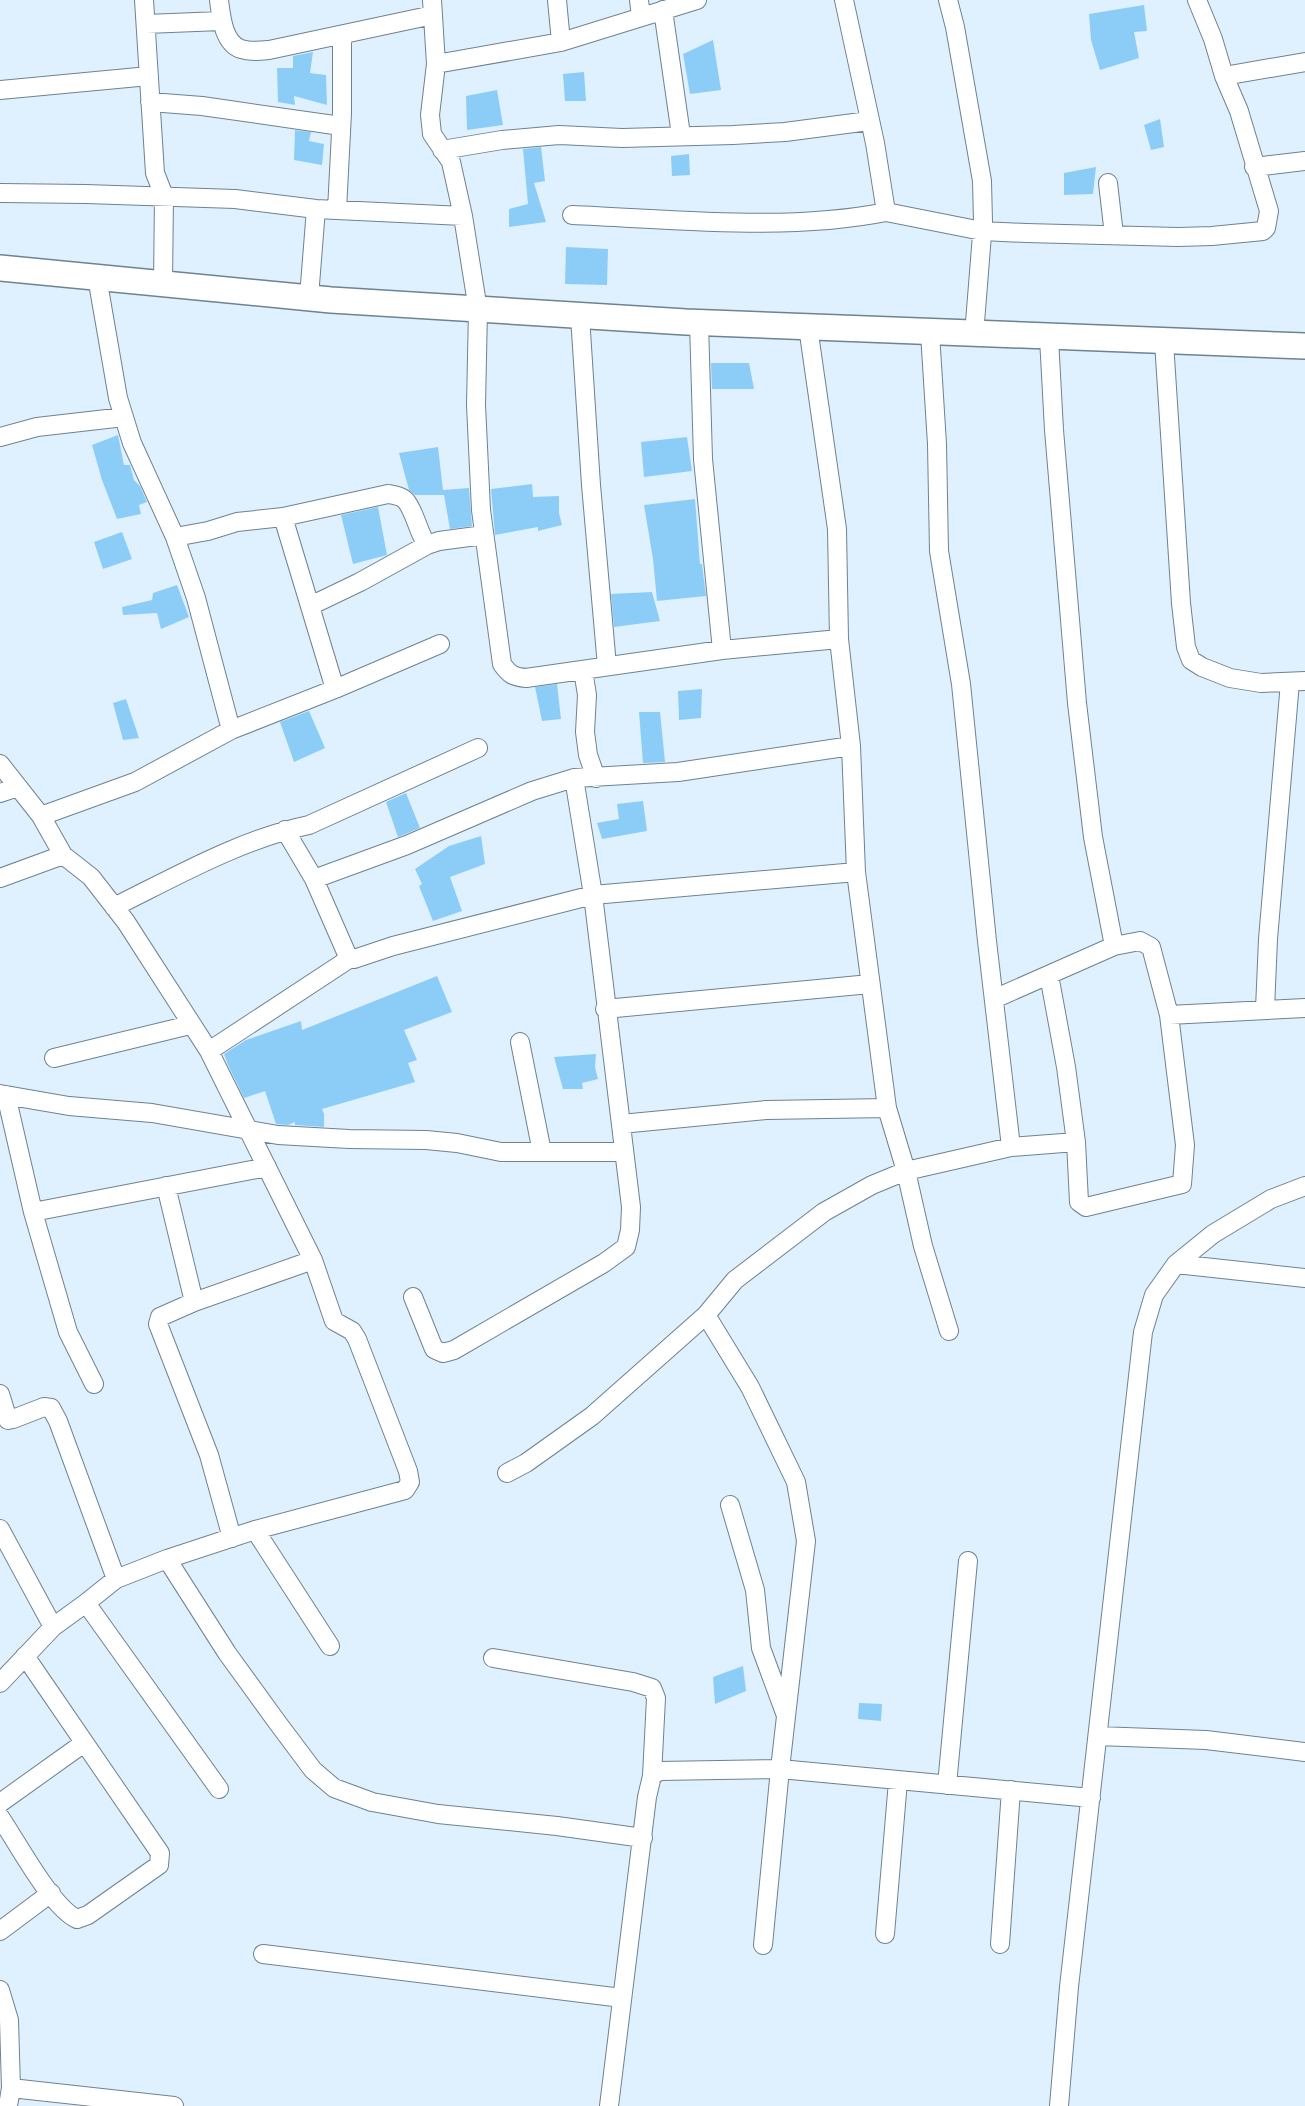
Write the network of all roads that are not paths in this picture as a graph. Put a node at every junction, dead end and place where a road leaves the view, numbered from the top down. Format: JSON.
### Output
{"nodes":[{"id":1,"x":144,"y":0,"type":"edge"},
{"id":2,"x":219,"y":0,"type":"edge"},
{"id":3,"x":558,"y":0,"type":"edge"},
{"id":4,"x":698,"y":0,"type":"edge"},
{"id":5,"x":844,"y":0,"type":"edge"},
{"id":6,"x":948,"y":0,"type":"edge"},
{"id":7,"x":1197,"y":0,"type":"edge"},
{"id":8,"x":433,"y":8,"type":"edge"},
{"id":9,"x":640,"y":9,"type":"edge"},
{"id":10,"x":663,"y":10,"type":"junction"},
{"id":11,"x":222,"y":21,"type":"junction"},
{"id":12,"x":146,"y":24,"type":"junction"},
{"id":13,"x":342,"y":35,"type":"junction"},
{"id":14,"x":561,"y":42,"type":"junction"},
{"id":15,"x":1305,"y":62,"type":"edge"},
{"id":16,"x":436,"y":64,"type":"junction"},
{"id":17,"x":149,"y":76,"type":"junction"},
{"id":18,"x":1224,"y":76,"type":"junction"},
{"id":19,"x":0,"y":90,"type":"edge"},
{"id":20,"x":150,"y":102,"type":"junction"},
{"id":21,"x":869,"y":121,"type":"junction"},
{"id":22,"x":341,"y":126,"type":"junction"},
{"id":23,"x":681,"y":135,"type":"junction"},
{"id":24,"x":442,"y":150,"type":"junction"},
{"id":25,"x":1305,"y":162,"type":"edge"},
{"id":26,"x":1254,"y":167,"type":"junction"},
{"id":27,"x":1108,"y":183,"type":"dead end"},
{"id":28,"x":0,"y":193,"type":"edge"},
{"id":29,"x":164,"y":196,"type":"junction"},
{"id":30,"x":316,"y":209,"type":"junction"},
{"id":31,"x":337,"y":210,"type":"junction"},
{"id":32,"x":886,"y":212,"type":"junction"},
{"id":33,"x":572,"y":215,"type":"dead end"},
{"id":34,"x":463,"y":216,"type":"junction"},
{"id":35,"x":982,"y":231,"type":"junction"},
{"id":36,"x":1114,"y":235,"type":"junction"},
{"id":37,"x":0,"y":268,"type":"edge"},
{"id":38,"x":97,"y":277,"type":"junction"},
{"id":39,"x":163,"y":284,"type":"junction"},
{"id":40,"x":309,"y":297,"type":"junction"},
{"id":41,"x":478,"y":310,"type":"junction"},
{"id":42,"x":580,"y":316,"type":"junction"},
{"id":43,"x":699,"y":323,"type":"junction"},
{"id":44,"x":808,"y":327,"type":"junction"},
{"id":45,"x":930,"y":333,"type":"junction"},
{"id":46,"x":974,"y":335,"type":"junction"},
{"id":47,"x":1049,"y":338,"type":"junction"},
{"id":48,"x":1164,"y":342,"type":"junction"},
{"id":49,"x":1305,"y":346,"type":"edge"},
{"id":50,"x":124,"y":417,"type":"junction"},
{"id":51,"x":0,"y":438,"type":"edge"},
{"id":52,"x":283,"y":517,"type":"junction"},
{"id":53,"x":484,"y":535,"type":"junction"},
{"id":54,"x":176,"y":537,"type":"junction"},
{"id":55,"x":427,"y":545,"type":"junction"},
{"id":56,"x":310,"y":606,"type":"junction"},
{"id":57,"x":839,"y":639,"type":"junction"},
{"id":58,"x":440,"y":644,"type":"dead end"},
{"id":59,"x":722,"y":650,"type":"junction"},
{"id":60,"x":607,"y":666,"type":"junction"},
{"id":61,"x":583,"y":670,"type":"junction"},
{"id":62,"x":1298,"y":681,"type":"edge"},
{"id":63,"x":335,"y":689,"type":"junction"},
{"id":64,"x":231,"y":730,"type":"junction"},
{"id":65,"x":851,"y":746,"type":"junction"},
{"id":66,"x":478,"y":748,"type":"dead end"},
{"id":67,"x":0,"y":764,"type":"edge"},
{"id":68,"x":574,"y":778,"type":"junction"},
{"id":69,"x":596,"y":778,"type":"junction"},
{"id":70,"x":18,"y":787,"type":"junction"},
{"id":71,"x":0,"y":793,"type":"edge"},
{"id":72,"x":41,"y":816,"type":"junction"},
{"id":73,"x":285,"y":830,"type":"junction"},
{"id":74,"x":64,"y":855,"type":"junction"},
{"id":75,"x":856,"y":872,"type":"junction"},
{"id":76,"x":0,"y":878,"type":"edge"},
{"id":77,"x":314,"y":879,"type":"junction"},
{"id":78,"x":593,"y":895,"type":"junction"},
{"id":79,"x":114,"y":907,"type":"junction"},
{"id":80,"x":1114,"y":946,"type":"junction"},
{"id":81,"x":349,"y":959,"type":"junction"},
{"id":82,"x":1048,"y":975,"type":"junction"},
{"id":83,"x":870,"y":984,"type":"junction"},
{"id":84,"x":994,"y":998,"type":"junction"},
{"id":85,"x":1305,"y":1008,"type":"edge"},
{"id":86,"x":605,"y":1009,"type":"junction"},
{"id":87,"x":1265,"y":1009,"type":"junction"},
{"id":88,"x":1170,"y":1014,"type":"junction"},
{"id":89,"x":190,"y":1024,"type":"junction"},
{"id":90,"x":520,"y":1042,"type":"dead end"},
{"id":91,"x":209,"y":1051,"type":"junction"},
{"id":92,"x":54,"y":1058,"type":"dead end"},
{"id":93,"x":3,"y":1095,"type":"edge"},
{"id":94,"x":887,"y":1108,"type":"junction"},
{"id":95,"x":620,"y":1124,"type":"junction"},
{"id":96,"x":249,"y":1130,"type":"junction"},
{"id":97,"x":1076,"y":1142,"type":"junction"},
{"id":98,"x":1011,"y":1147,"type":"junction"},
{"id":99,"x":542,"y":1152,"type":"junction"},
{"id":100,"x":623,"y":1152,"type":"junction"},
{"id":101,"x":267,"y":1168,"type":"junction"},
{"id":102,"x":906,"y":1171,"type":"junction"},
{"id":103,"x":166,"y":1186,"type":"junction"},
{"id":104,"x":1305,"y":1186,"type":"edge"},
{"id":105,"x":33,"y":1212,"type":"junction"},
{"id":106,"x":313,"y":1260,"type":"junction"},
{"id":107,"x":1176,"y":1264,"type":"junction"},
{"id":108,"x":1305,"y":1278,"type":"edge"},
{"id":109,"x":413,"y":1297,"type":"dead end"},
{"id":110,"x":194,"y":1302,"type":"junction"},
{"id":111,"x":706,"y":1315,"type":"junction"},
{"id":112,"x":949,"y":1331,"type":"dead end"},
{"id":113,"x":94,"y":1384,"type":"dead end"},
{"id":114,"x":0,"y":1394,"type":"edge"},
{"id":115,"x":507,"y":1473,"type":"dead end"},
{"id":116,"x":730,"y":1505,"type":"dead end"},
{"id":117,"x":0,"y":1530,"type":"edge"},
{"id":118,"x":255,"y":1530,"type":"junction"},
{"id":119,"x":232,"y":1538,"type":"junction"},
{"id":120,"x":167,"y":1559,"type":"junction"},
{"id":121,"x":968,"y":1561,"type":"dead end"},
{"id":122,"x":116,"y":1579,"type":"junction"},
{"id":123,"x":86,"y":1603,"type":"junction"},
{"id":124,"x":53,"y":1626,"type":"junction"},
{"id":125,"x":330,"y":1646,"type":"dead end"},
{"id":126,"x":25,"y":1656,"type":"junction"},
{"id":127,"x":494,"y":1658,"type":"dead end"},
{"id":128,"x":0,"y":1683,"type":"edge"},
{"id":129,"x":786,"y":1716,"type":"junction"},
{"id":130,"x":1098,"y":1736,"type":"junction"},
{"id":131,"x":84,"y":1743,"type":"junction"},
{"id":132,"x":1305,"y":1752,"type":"edge"},
{"id":133,"x":780,"y":1769,"type":"junction"},
{"id":134,"x":652,"y":1776,"type":"junction"},
{"id":135,"x":898,"y":1781,"type":"junction"},
{"id":136,"x":947,"y":1785,"type":"junction"},
{"id":137,"x":219,"y":1789,"type":"dead end"},
{"id":138,"x":1011,"y":1790,"type":"junction"},
{"id":139,"x":1091,"y":1798,"type":"junction"},
{"id":140,"x":0,"y":1803,"type":"edge"},
{"id":141,"x":1,"y":1821,"type":"edge"},
{"id":142,"x":643,"y":1838,"type":"junction"},
{"id":143,"x":51,"y":1893,"type":"junction"},
{"id":144,"x":0,"y":1931,"type":"edge"},
{"id":145,"x":885,"y":1934,"type":"dead end"},
{"id":146,"x":1000,"y":1944,"type":"dead end"},
{"id":147,"x":763,"y":1945,"type":"dead end"},
{"id":148,"x":263,"y":1954,"type":"dead end"},
{"id":149,"x":0,"y":1990,"type":"edge"},
{"id":150,"x":622,"y":1998,"type":"junction"},
{"id":151,"x":11,"y":2088,"type":"junction"},
{"id":152,"x":8,"y":2106,"type":"edge"},
{"id":153,"x":174,"y":2106,"type":"edge"},
{"id":154,"x":609,"y":2106,"type":"edge"},
{"id":155,"x":1059,"y":2106,"type":"edge"}],
"edges":[{"from":1,"to":12,"type":"street"},
{"from":2,"to":11,"type":"street"},
{"from":3,"to":14,"type":"street"},
{"from":4,"to":10,"type":"street"},
{"from":5,"to":21,"type":"street"},
{"from":6,"to":35,"type":"street"},
{"from":7,"to":18,"type":"street"},
{"from":8,"to":13,"type":"street"},
{"from":8,"to":16,"type":"street"},
{"from":9,"to":10,"type":"street"},
{"from":9,"to":14,"type":"street"},
{"from":10,"to":23,"type":"street"},
{"from":11,"to":12,"type":"street"},
{"from":11,"to":13,"type":"street"},
{"from":12,"to":17,"type":"street"},
{"from":13,"to":22,"type":"street"},
{"from":14,"to":16,"type":"street"},
{"from":15,"to":18,"type":"street"},
{"from":16,"to":24,"type":"street"},
{"from":17,"to":19,"type":"street"},
{"from":17,"to":20,"type":"street"},
{"from":18,"to":26,"type":"street"},
{"from":20,"to":22,"type":"street"},
{"from":20,"to":29,"type":"street"},
{"from":21,"to":23,"type":"street"},
{"from":21,"to":32,"type":"street"},
{"from":22,"to":31,"type":"street"},
{"from":23,"to":24,"type":"street"},
{"from":24,"to":34,"type":"street"},
{"from":25,"to":26,"type":"street"},
{"from":26,"to":36,"type":"street"},
{"from":27,"to":36,"type":"street"},
{"from":28,"to":29,"type":"street"},
{"from":29,"to":30,"type":"street"},
{"from":29,"to":39,"type":"street"},
{"from":30,"to":31,"type":"street"},
{"from":30,"to":40,"type":"street"},
{"from":31,"to":34,"type":"street"},
{"from":32,"to":33,"type":"street"},
{"from":32,"to":35,"type":"street"},
{"from":34,"to":41,"type":"street"},
{"from":35,"to":36,"type":"street"},
{"from":35,"to":46,"type":"street"},
{"from":37,"to":38,"type":"street"},
{"from":38,"to":39,"type":"street"},
{"from":38,"to":50,"type":"street"},
{"from":39,"to":40,"type":"street"},
{"from":40,"to":41,"type":"street"},
{"from":41,"to":42,"type":"street"},
{"from":41,"to":53,"type":"street"},
{"from":42,"to":43,"type":"street"},
{"from":42,"to":60,"type":"street"},
{"from":43,"to":44,"type":"street"},
{"from":43,"to":59,"type":"street"},
{"from":44,"to":45,"type":"street"},
{"from":44,"to":57,"type":"street"},
{"from":45,"to":46,"type":"street"},
{"from":45,"to":84,"type":"street"},
{"from":46,"to":47,"type":"street"},
{"from":47,"to":48,"type":"street"},
{"from":47,"to":80,"type":"street"},
{"from":48,"to":49,"type":"street"},
{"from":48,"to":62,"type":"street"},
{"from":50,"to":51,"type":"street"},
{"from":50,"to":54,"type":"street"},
{"from":52,"to":54,"type":"street"},
{"from":52,"to":55,"type":"street"},
{"from":52,"to":56,"type":"street"},
{"from":53,"to":55,"type":"street"},
{"from":53,"to":61,"type":"street"},
{"from":54,"to":64,"type":"street"},
{"from":55,"to":56,"type":"street"},
{"from":56,"to":63,"type":"street"},
{"from":57,"to":59,"type":"street"},
{"from":57,"to":65,"type":"street"},
{"from":58,"to":63,"type":"street"},
{"from":59,"to":60,"type":"street"},
{"from":60,"to":61,"type":"street"},
{"from":61,"to":69,"type":"street"},
{"from":62,"to":87,"type":"street"},
{"from":63,"to":64,"type":"street"},
{"from":64,"to":72,"type":"street"},
{"from":65,"to":69,"type":"street"},
{"from":65,"to":75,"type":"street"},
{"from":66,"to":73,"type":"street"},
{"from":67,"to":70,"type":"street"},
{"from":68,"to":69,"type":"street"},
{"from":68,"to":77,"type":"street"},
{"from":68,"to":78,"type":"street"},
{"from":70,"to":71,"type":"street"},
{"from":70,"to":72,"type":"street"},
{"from":72,"to":74,"type":"street"},
{"from":73,"to":77,"type":"street"},
{"from":73,"to":79,"type":"street"},
{"from":74,"to":76,"type":"street"},
{"from":74,"to":79,"type":"street"},
{"from":75,"to":78,"type":"street"},
{"from":75,"to":83,"type":"street"},
{"from":77,"to":81,"type":"street"},
{"from":78,"to":81,"type":"street"},
{"from":78,"to":86,"type":"street"},
{"from":79,"to":89,"type":"street"},
{"from":80,"to":82,"type":"street"},
{"from":80,"to":88,"type":"street"},
{"from":81,"to":91,"type":"street"},
{"from":82,"to":84,"type":"street"},
{"from":82,"to":97,"type":"street"},
{"from":83,"to":86,"type":"street"},
{"from":83,"to":94,"type":"street"},
{"from":84,"to":98,"type":"street"},
{"from":85,"to":87,"type":"street"},
{"from":86,"to":95,"type":"street"},
{"from":87,"to":88,"type":"street"},
{"from":88,"to":97,"type":"street"},
{"from":89,"to":91,"type":"street"},
{"from":89,"to":92,"type":"street"},
{"from":90,"to":99,"type":"street"},
{"from":91,"to":96,"type":"street"},
{"from":93,"to":96,"type":"street"},
{"from":93,"to":105,"type":"street"},
{"from":94,"to":95,"type":"street"},
{"from":94,"to":102,"type":"street"},
{"from":95,"to":100,"type":"street"},
{"from":96,"to":99,"type":"street"},
{"from":96,"to":101,"type":"street"},
{"from":97,"to":98,"type":"street"},
{"from":98,"to":102,"type":"street"},
{"from":99,"to":100,"type":"street"},
{"from":100,"to":109,"type":"street"},
{"from":101,"to":103,"type":"street"},
{"from":101,"to":106,"type":"street"},
{"from":102,"to":111,"type":"street"},
{"from":102,"to":112,"type":"street"},
{"from":103,"to":105,"type":"street"},
{"from":103,"to":110,"type":"street"},
{"from":104,"to":107,"type":"street"},
{"from":105,"to":113,"type":"street"},
{"from":106,"to":110,"type":"street"},
{"from":106,"to":118,"type":"street"},
{"from":107,"to":108,"type":"street"},
{"from":107,"to":130,"type":"street"},
{"from":110,"to":119,"type":"street"},
{"from":111,"to":115,"type":"street"},
{"from":111,"to":129,"type":"street"},
{"from":114,"to":122,"type":"street"},
{"from":116,"to":129,"type":"street"},
{"from":117,"to":124,"type":"street"},
{"from":118,"to":119,"type":"street"},
{"from":118,"to":125,"type":"street"},
{"from":119,"to":120,"type":"street"},
{"from":120,"to":122,"type":"street"},
{"from":120,"to":142,"type":"street"},
{"from":121,"to":136,"type":"street"},
{"from":122,"to":123,"type":"street"},
{"from":123,"to":124,"type":"street"},
{"from":123,"to":137,"type":"street"},
{"from":124,"to":126,"type":"street"},
{"from":126,"to":128,"type":"street"},
{"from":126,"to":131,"type":"street"},
{"from":127,"to":134,"type":"street"},
{"from":129,"to":133,"type":"street"},
{"from":130,"to":132,"type":"street"},
{"from":130,"to":139,"type":"street"},
{"from":131,"to":140,"type":"street"},
{"from":131,"to":143,"type":"street"},
{"from":133,"to":134,"type":"street"},
{"from":133,"to":135,"type":"street"},
{"from":133,"to":147,"type":"street"},
{"from":134,"to":142,"type":"street"},
{"from":135,"to":136,"type":"street"},
{"from":135,"to":145,"type":"street"},
{"from":136,"to":138,"type":"street"},
{"from":138,"to":139,"type":"street"},
{"from":138,"to":146,"type":"street"},
{"from":139,"to":155,"type":"street"},
{"from":141,"to":143,"type":"street"},
{"from":142,"to":150,"type":"street"},
{"from":143,"to":144,"type":"street"},
{"from":148,"to":150,"type":"street"},
{"from":149,"to":151,"type":"street"},
{"from":150,"to":154,"type":"street"},
{"from":151,"to":152,"type":"street"},
{"from":151,"to":153,"type":"street"}]}
